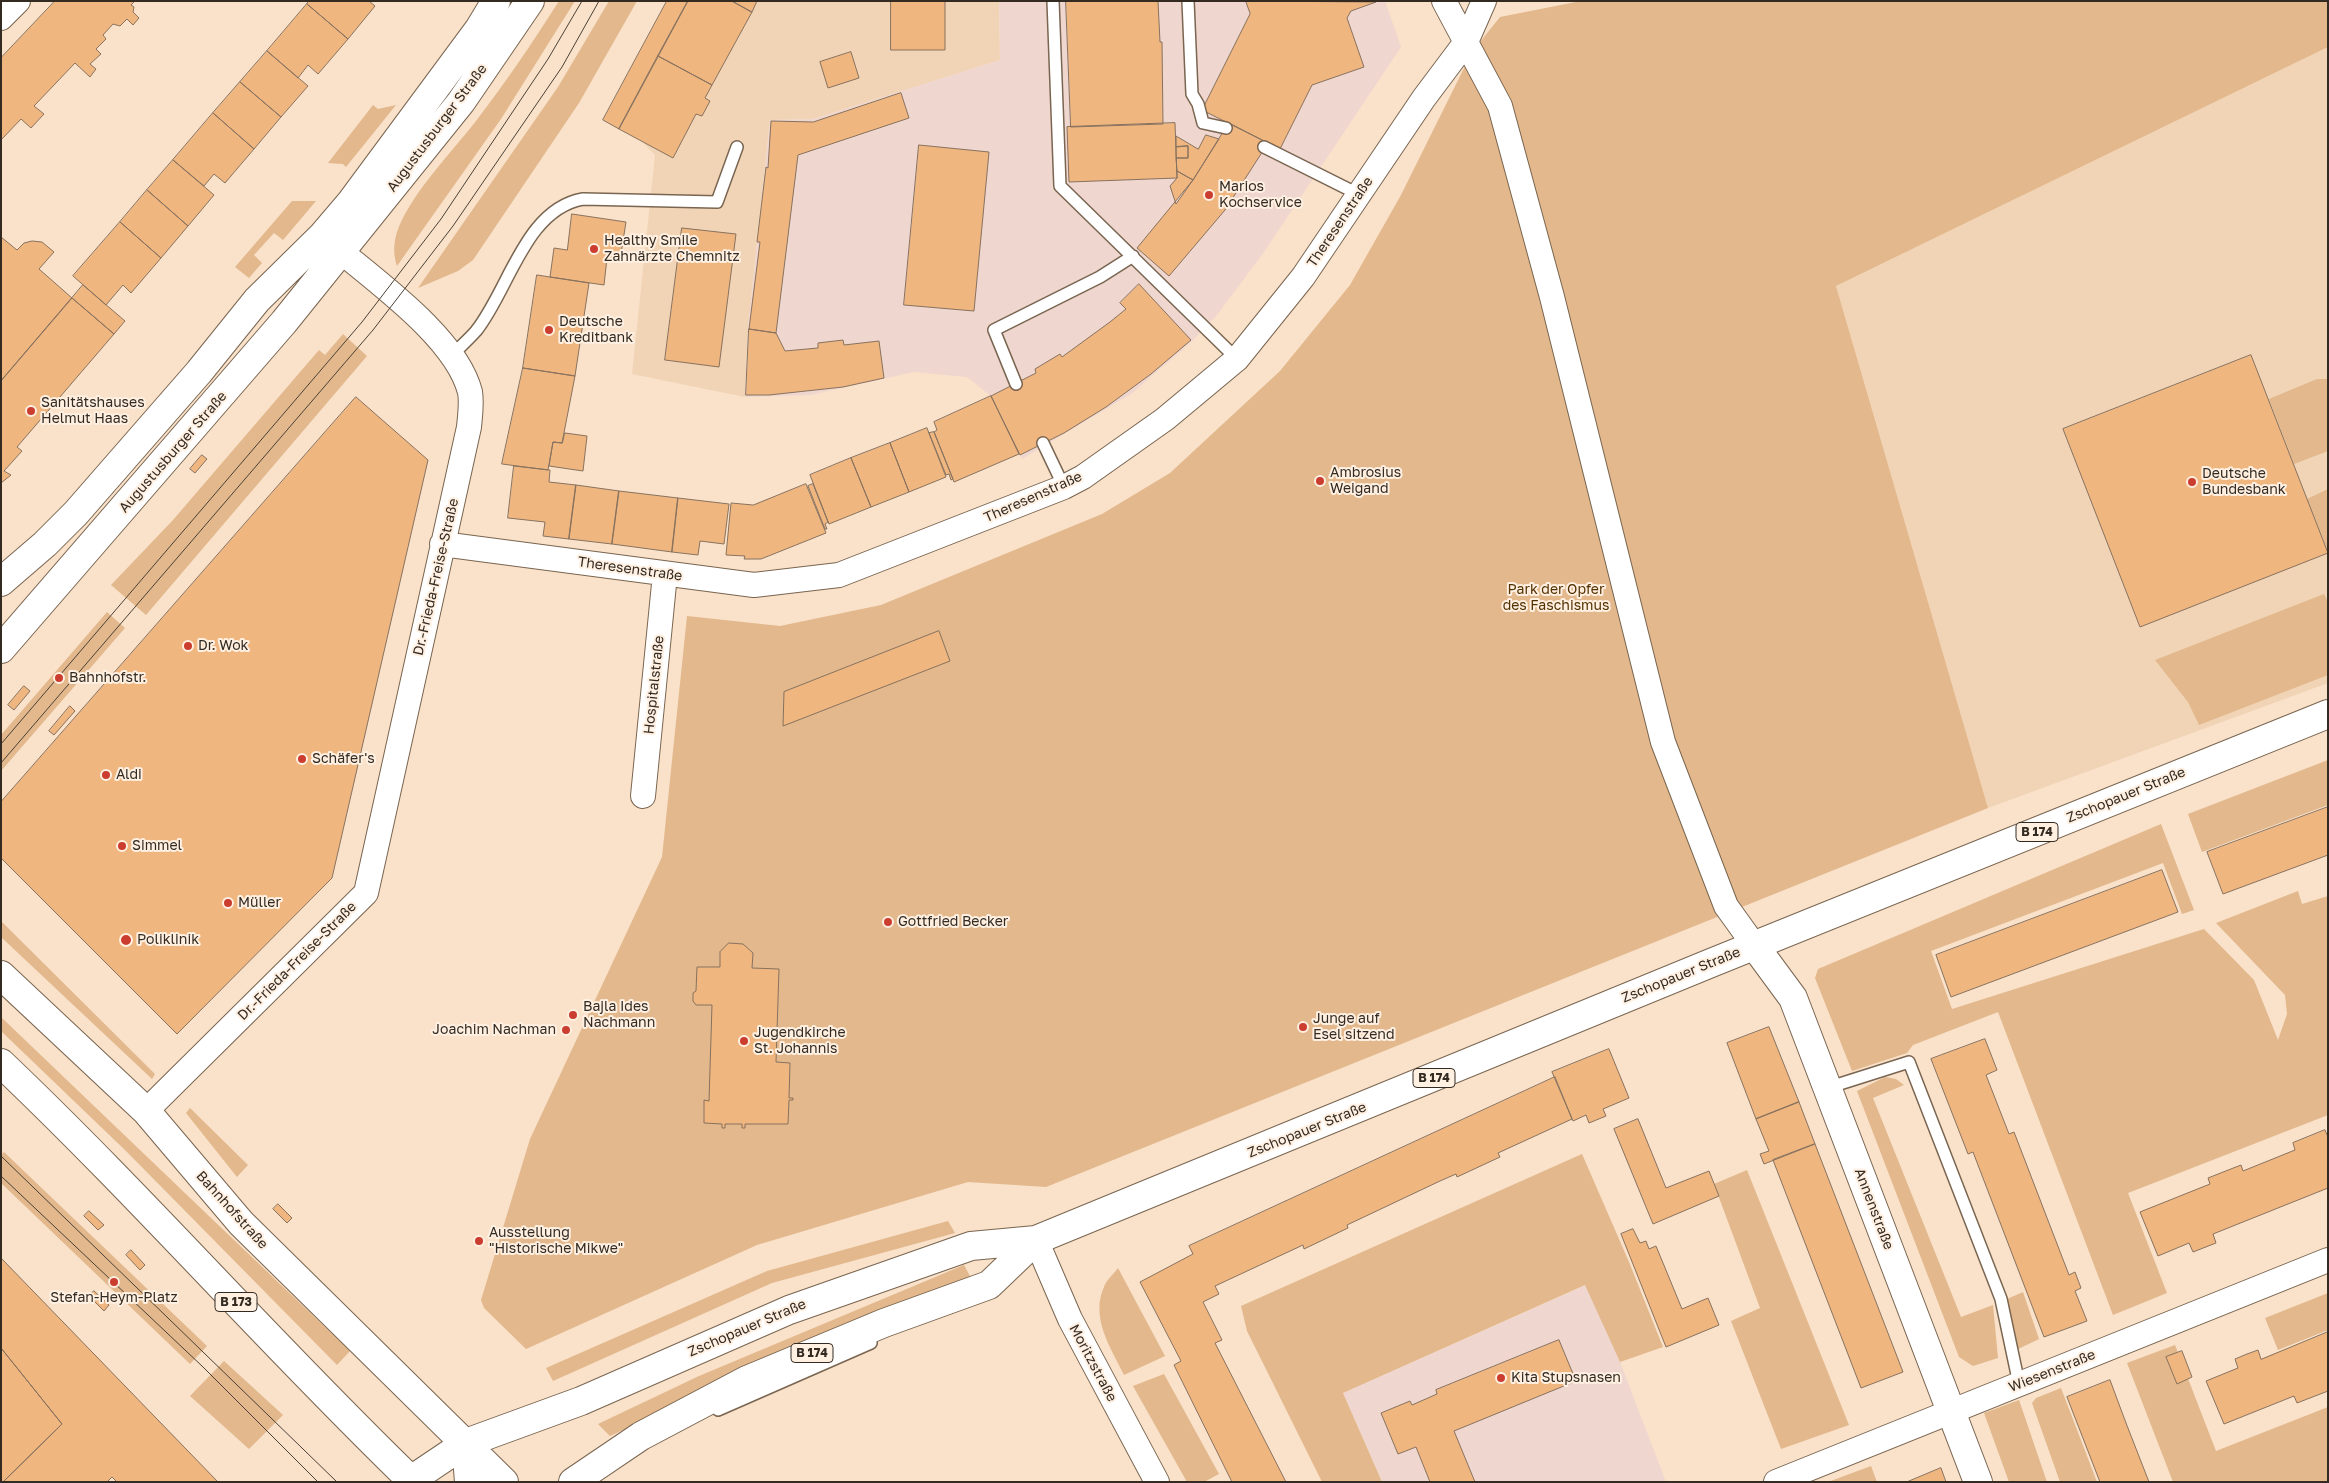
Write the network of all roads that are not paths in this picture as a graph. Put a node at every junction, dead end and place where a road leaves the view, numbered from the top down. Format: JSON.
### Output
{"nodes":[{"id":1,"x":18,"y":1,"type":"edge"},
{"id":2,"x":496,"y":1,"type":"edge"},
{"id":3,"x":530,"y":1,"type":"edge"},
{"id":4,"x":1053,"y":1,"type":"edge"},
{"id":5,"x":1188,"y":1,"type":"edge"},
{"id":6,"x":1444,"y":1,"type":"edge"},
{"id":7,"x":1484,"y":1,"type":"edge"},
{"id":8,"x":1,"y":18,"type":"edge"},
{"id":9,"x":1466,"y":42,"type":"junction"},
{"id":10,"x":1226,"y":128,"type":"dead end"},
{"id":11,"x":737,"y":147,"type":"dead end"},
{"id":12,"x":1264,"y":147,"type":"dead end"},
{"id":13,"x":1358,"y":194,"type":"junction"},
{"id":14,"x":331,"y":244,"type":"junction"},
{"id":15,"x":1133,"y":256,"type":"junction"},
{"id":16,"x":452,"y":355,"type":"junction"},
{"id":17,"x":1237,"y":359,"type":"junction"},
{"id":18,"x":1016,"y":384,"type":"dead end"},
{"id":19,"x":1043,"y":443,"type":"dead end"},
{"id":20,"x":1064,"y":488,"type":"junction"},
{"id":21,"x":442,"y":544,"type":"junction"},
{"id":22,"x":664,"y":574,"type":"junction"},
{"id":23,"x":1,"y":582,"type":"edge"},
{"id":24,"x":1,"y":649,"type":"edge"},
{"id":25,"x":2328,"y":714,"type":"edge"},
{"id":26,"x":643,"y":796,"type":"dead end"},
{"id":27,"x":1754,"y":945,"type":"junction"},
{"id":28,"x":1,"y":974,"type":"edge"},
{"id":29,"x":1,"y":1064,"type":"edge"},
{"id":30,"x":1827,"y":1088,"type":"junction"},
{"id":31,"x":146,"y":1111,"type":"junction"},
{"id":32,"x":1036,"y":1240,"type":"junction"},
{"id":33,"x":2328,"y":1260,"type":"edge"},
{"id":34,"x":990,"y":1285,"type":"junction"},
{"id":35,"x":912,"y":1326,"type":"dead end"},
{"id":36,"x":878,"y":1340,"type":"dead end"},
{"id":37,"x":2019,"y":1384,"type":"junction"},
{"id":38,"x":1952,"y":1412,"type":"junction"},
{"id":39,"x":641,"y":1436,"type":"junction"},
{"id":40,"x":466,"y":1443,"type":"junction"},
{"id":41,"x":413,"y":1481,"type":"edge"},
{"id":42,"x":468,"y":1482,"type":"edge"},
{"id":43,"x":504,"y":1482,"type":"edge"},
{"id":44,"x":573,"y":1482,"type":"edge"},
{"id":45,"x":1157,"y":1482,"type":"edge"},
{"id":46,"x":1776,"y":1482,"type":"edge"},
{"id":47,"x":1978,"y":1482,"type":"edge"}],
"edges":[{"from":1,"to":8,"type":"street"},
{"from":2,"to":14,"type":"main road","name":"Augustusburger Straße"},
{"from":3,"to":14,"type":"main road","name":"Augustusburger Straße"},
{"from":4,"to":15,"type":"lane"},
{"from":5,"to":10,"type":"lane"},
{"from":6,"to":9,"type":"street"},
{"from":7,"to":9,"type":"street"},
{"from":9,"to":13,"type":"street","name":"Theresenstraße"},
{"from":9,"to":27,"type":"street"},
{"from":11,"to":16,"type":"lane"},
{"from":12,"to":13,"type":"lane"},
{"from":13,"to":17,"type":"street","name":"Theresenstraße"},
{"from":14,"to":16,"type":"street"},
{"from":14,"to":23,"type":"main road","name":"Augustusburger Straße"},
{"from":14,"to":24,"type":"main road","name":"Augustusburger Straße"},
{"from":15,"to":17,"type":"lane"},
{"from":15,"to":18,"type":"lane"},
{"from":16,"to":21,"type":"street","name":"Dr.-Frieda-Freise-Straße"},
{"from":17,"to":20,"type":"street","name":"Theresenstraße"},
{"from":19,"to":20,"type":"lane"},
{"from":20,"to":22,"type":"street","name":"Theresenstraße"},
{"from":21,"to":22,"type":"street","name":"Theresenstraße"},
{"from":21,"to":31,"type":"street","name":"Dr.-Frieda-Freise-Straße"},
{"from":22,"to":26,"type":"street","name":"Hospitalstraße"},
{"from":25,"to":27,"type":"main road","name":"Zschopauer Straße","number":"B 174"},
{"from":27,"to":30,"type":"main road","name":"Annenstraße"},
{"from":27,"to":32,"type":"main road","name":"Zschopauer Straße","number":"B 174"},
{"from":28,"to":31,"type":"main road","name":"Bahnhofstraße"},
{"from":29,"to":41,"type":"main road","number":"B 173"},
{"from":30,"to":37,"type":"lane"},
{"from":30,"to":38,"type":"main road","name":"Annenstraße"},
{"from":31,"to":40,"type":"main road","name":"Bahnhofstraße"},
{"from":32,"to":34,"type":"main road","name":"Zschopauer Straße","number":"B 174"},
{"from":32,"to":40,"type":"main road","name":"Zschopauer Straße","number":"B 174"},
{"from":32,"to":45,"type":"street","name":"Moritzstraße"},
{"from":33,"to":37,"type":"street","name":"Wiesenstraße"},
{"from":34,"to":35,"type":"lane","name":"Zschopauer Straße"},
{"from":34,"to":39,"type":"main road","name":"Zschopauer Straße","number":"B 174"},
{"from":36,"to":39,"type":"lane","name":"Zschopauer Straße"},
{"from":37,"to":38,"type":"street","name":"Wiesenstraße"},
{"from":38,"to":46,"type":"street","name":"Wiesenstraße"},
{"from":38,"to":47,"type":"main road","name":"Annenstraße"},
{"from":39,"to":44,"type":"main road","name":"Zschopauer Straße","number":"B 174"},
{"from":40,"to":41,"type":"main road","name":"Zschopauer Straße"},
{"from":40,"to":42,"type":"main road"},
{"from":40,"to":43,"type":"main road","name":"Bahnhofstraße"}]}
